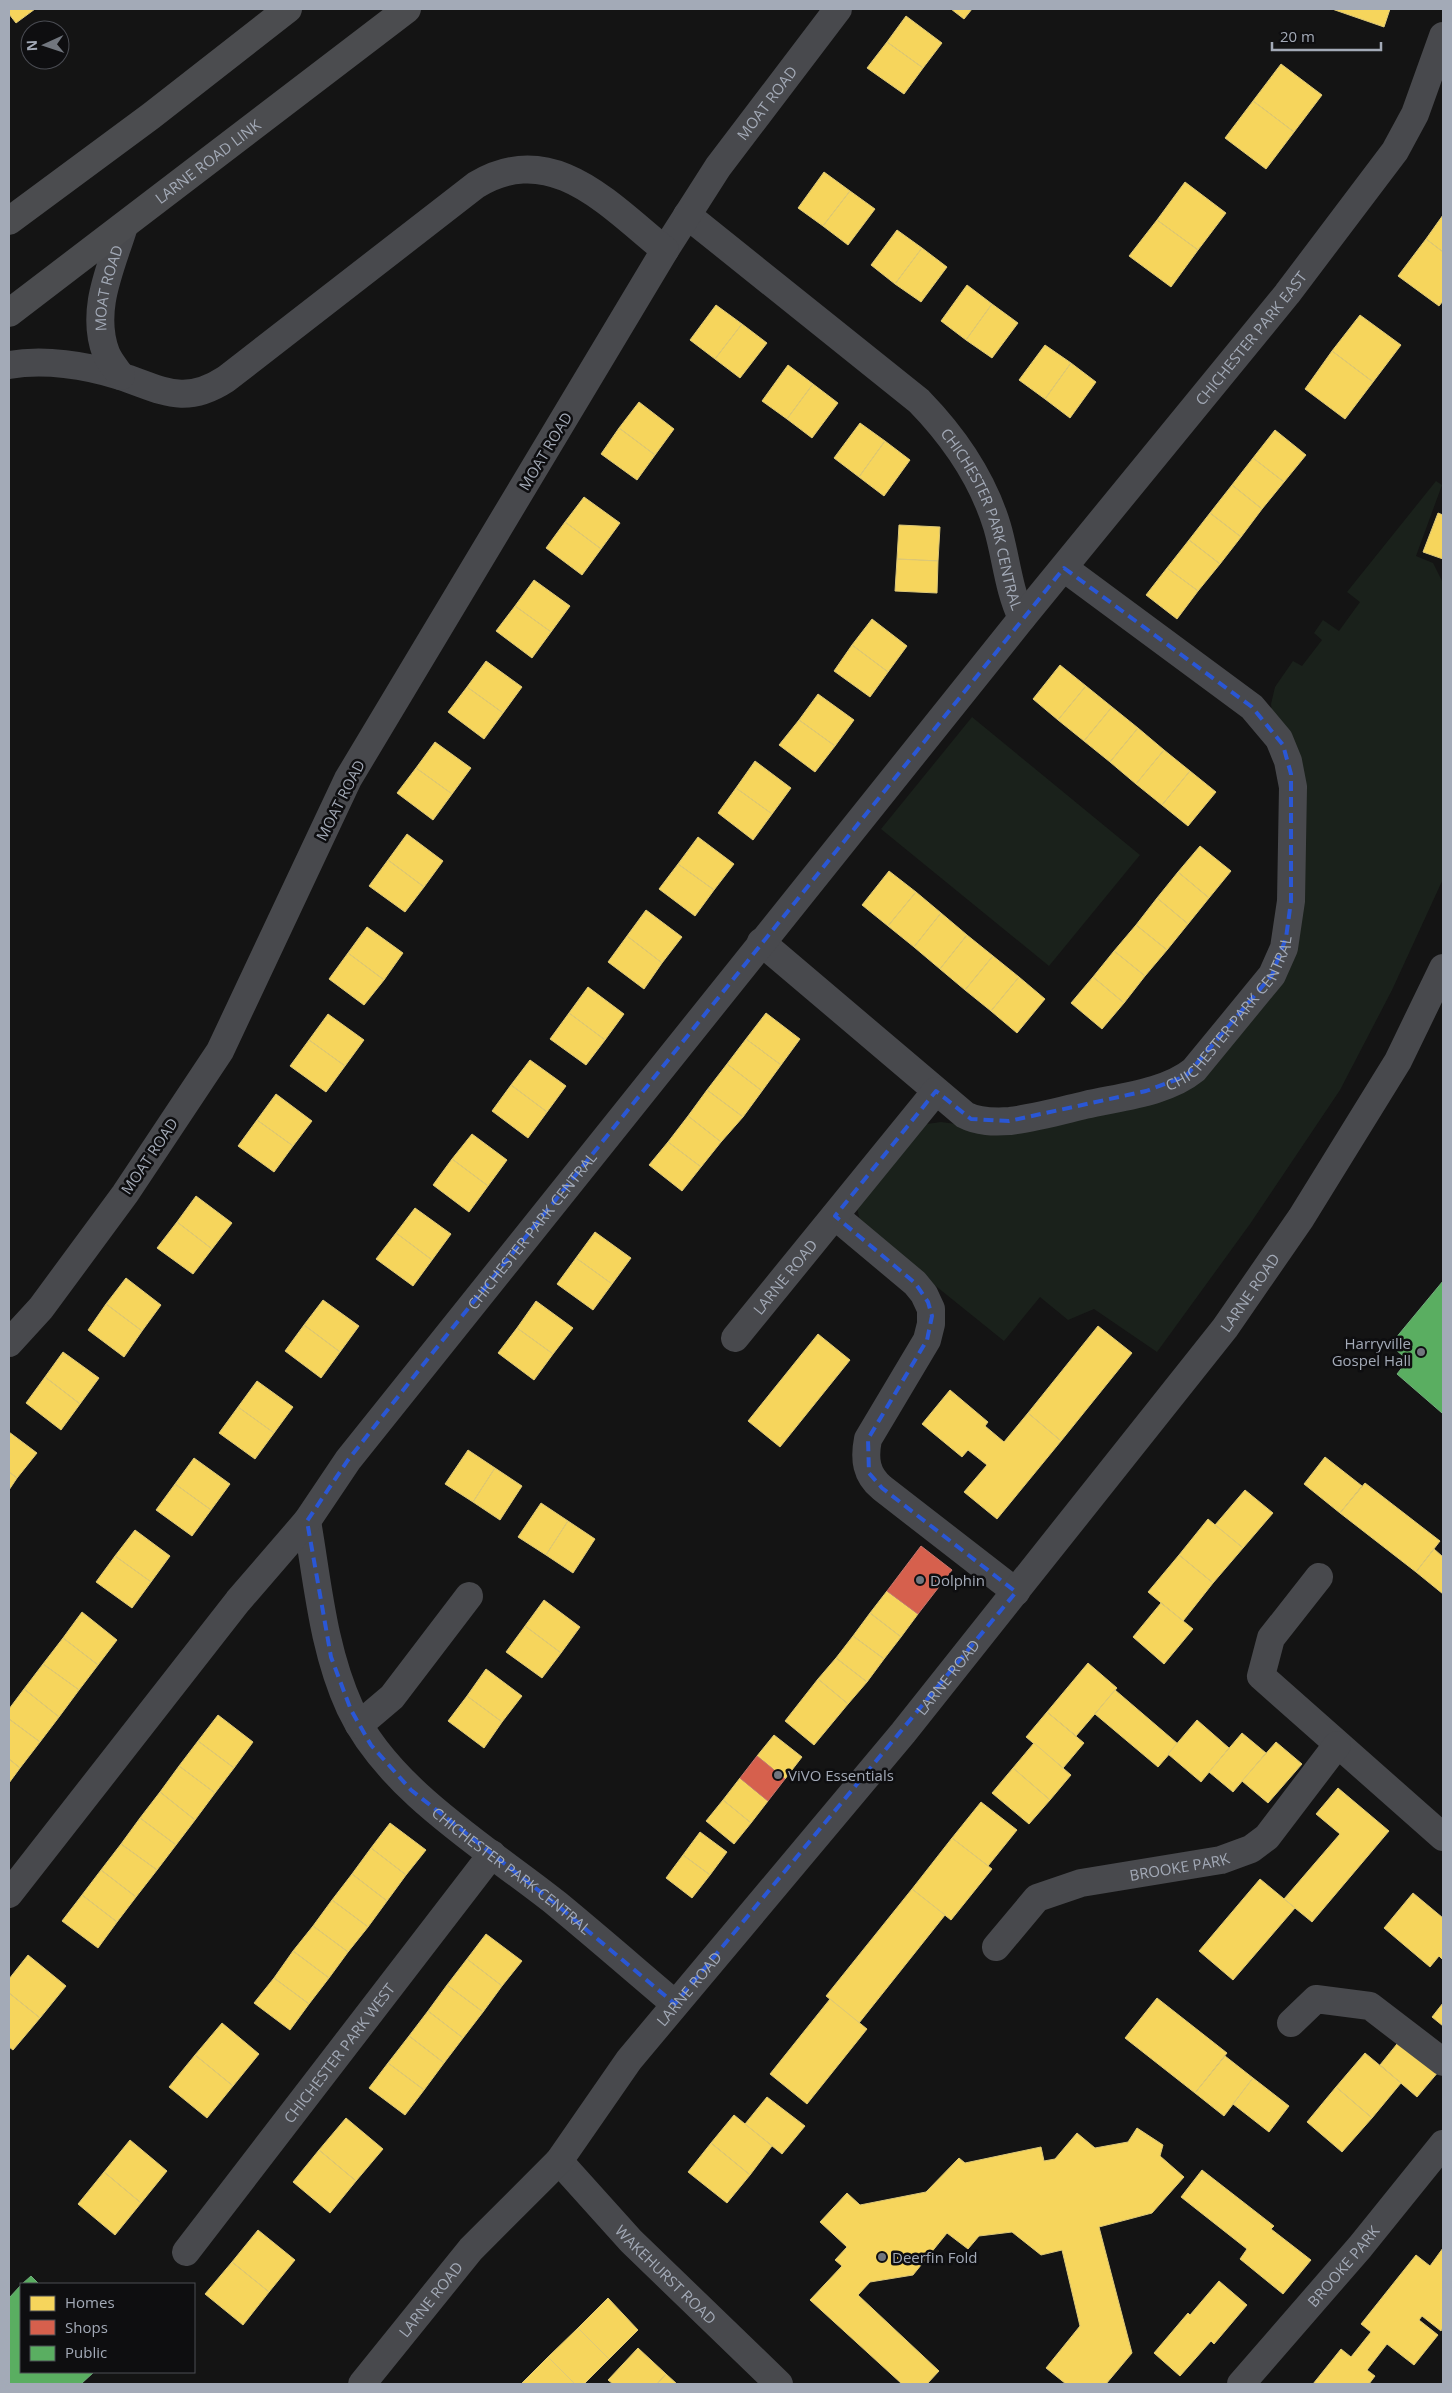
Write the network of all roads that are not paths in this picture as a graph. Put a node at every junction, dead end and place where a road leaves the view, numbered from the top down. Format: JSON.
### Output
{"nodes":[{"id":1,"x":288,"y":9,"type":"edge"},
{"id":2,"x":407,"y":9,"type":"edge"},
{"id":3,"x":838,"y":9,"type":"edge"},
{"id":4,"x":1443,"y":36,"type":"edge"},
{"id":5,"x":688,"y":215,"type":"junction"},
{"id":6,"x":9,"y":221,"type":"edge"},
{"id":7,"x":124,"y":226,"type":"junction"},
{"id":8,"x":665,"y":250,"type":"junction"},
{"id":9,"x":9,"y":313,"type":"edge"},
{"id":10,"x":9,"y":364,"type":"edge"},
{"id":11,"x":121,"y":376,"type":"junction"},
{"id":12,"x":1064,"y":568,"type":"junction"},
{"id":13,"x":1022,"y":618,"type":"junction"},
{"id":14,"x":761,"y":942,"type":"junction"},
{"id":15,"x":1443,"y":968,"type":"edge"},
{"id":16,"x":936,"y":1091,"type":"junction"},
{"id":17,"x":835,"y":1216,"type":"junction"},
{"id":18,"x":736,"y":1338,"type":"dead end"},
{"id":19,"x":9,"y":1343,"type":"edge"},
{"id":20,"x":307,"y":1521,"type":"junction"},
{"id":21,"x":1319,"y":1576,"type":"dead end"},
{"id":22,"x":1016,"y":1592,"type":"junction"},
{"id":23,"x":469,"y":1596,"type":"dead end"},
{"id":24,"x":359,"y":1725,"type":"junction"},
{"id":25,"x":1337,"y":1745,"type":"junction"},
{"id":26,"x":1443,"y":1837,"type":"edge"},
{"id":27,"x":492,"y":1854,"type":"junction"},
{"id":28,"x":9,"y":1894,"type":"edge"},
{"id":29,"x":996,"y":1947,"type":"dead end"},
{"id":30,"x":675,"y":2004,"type":"junction"},
{"id":31,"x":1291,"y":2023,"type":"dead end"},
{"id":32,"x":1443,"y":2062,"type":"edge"},
{"id":33,"x":1443,"y":2144,"type":"edge"},
{"id":34,"x":559,"y":2161,"type":"junction"},
{"id":35,"x":186,"y":2252,"type":"dead end"},
{"id":36,"x":362,"y":2384,"type":"edge"},
{"id":37,"x":779,"y":2384,"type":"edge"},
{"id":38,"x":1241,"y":2384,"type":"edge"}],
"edges":[{"from":1,"to":6,"type":"main road"},
{"from":2,"to":7,"type":"main road","name":"LARNE ROAD LINK"},
{"from":3,"to":5,"type":"street","name":"MOAT ROAD"},
{"from":4,"to":12,"type":"street","name":"CHICHESTER PARK EAST"},
{"from":5,"to":8,"type":"street","name":"MOAT ROAD"},
{"from":5,"to":13,"type":"street","name":"CHICHESTER PARK CENTRAL"},
{"from":7,"to":9,"type":"main road","name":"LARNE ROAD LINK"},
{"from":7,"to":11,"type":"street","name":"MOAT ROAD"},
{"from":8,"to":11,"type":"street"},
{"from":8,"to":19,"type":"street","name":"MOAT ROAD"},
{"from":10,"to":11,"type":"street"},
{"from":12,"to":13,"type":"street","name":"CHICHESTER PARK EAST"},
{"from":12,"to":16,"type":"street","name":"CHICHESTER PARK CENTRAL"},
{"from":13,"to":14,"type":"street","name":"CHICHESTER PARK CENTRAL"},
{"from":14,"to":16,"type":"street","name":"CHICHESTER PARK CENTRAL"},
{"from":14,"to":20,"type":"street","name":"CHICHESTER PARK CENTRAL"},
{"from":15,"to":22,"type":"street","name":"LARNE ROAD"},
{"from":16,"to":17,"type":"street","name":"LARNE ROAD"},
{"from":17,"to":18,"type":"street","name":"LARNE ROAD"},
{"from":17,"to":22,"type":"street"},
{"from":20,"to":24,"type":"street","name":"CHICHESTER PARK CENTRAL"},
{"from":20,"to":28,"type":"street","name":"CHICHESTER PARK CENTRAL"},
{"from":21,"to":25,"type":"street"},
{"from":22,"to":30,"type":"street","name":"LARNE ROAD"},
{"from":23,"to":24,"type":"street"},
{"from":24,"to":27,"type":"street","name":"CHICHESTER PARK CENTRAL"},
{"from":25,"to":26,"type":"street"},
{"from":25,"to":29,"type":"street","name":"BROOKE PARK"},
{"from":27,"to":30,"type":"street","name":"CHICHESTER PARK CENTRAL"},
{"from":27,"to":35,"type":"street","name":"CHICHESTER PARK WEST"},
{"from":30,"to":34,"type":"street","name":"LARNE ROAD"},
{"from":31,"to":32,"type":"street"},
{"from":33,"to":38,"type":"street","name":"BROOKE PARK"},
{"from":34,"to":36,"type":"street","name":"LARNE ROAD"},
{"from":34,"to":37,"type":"street","name":"WAKEHURST ROAD"}]}
